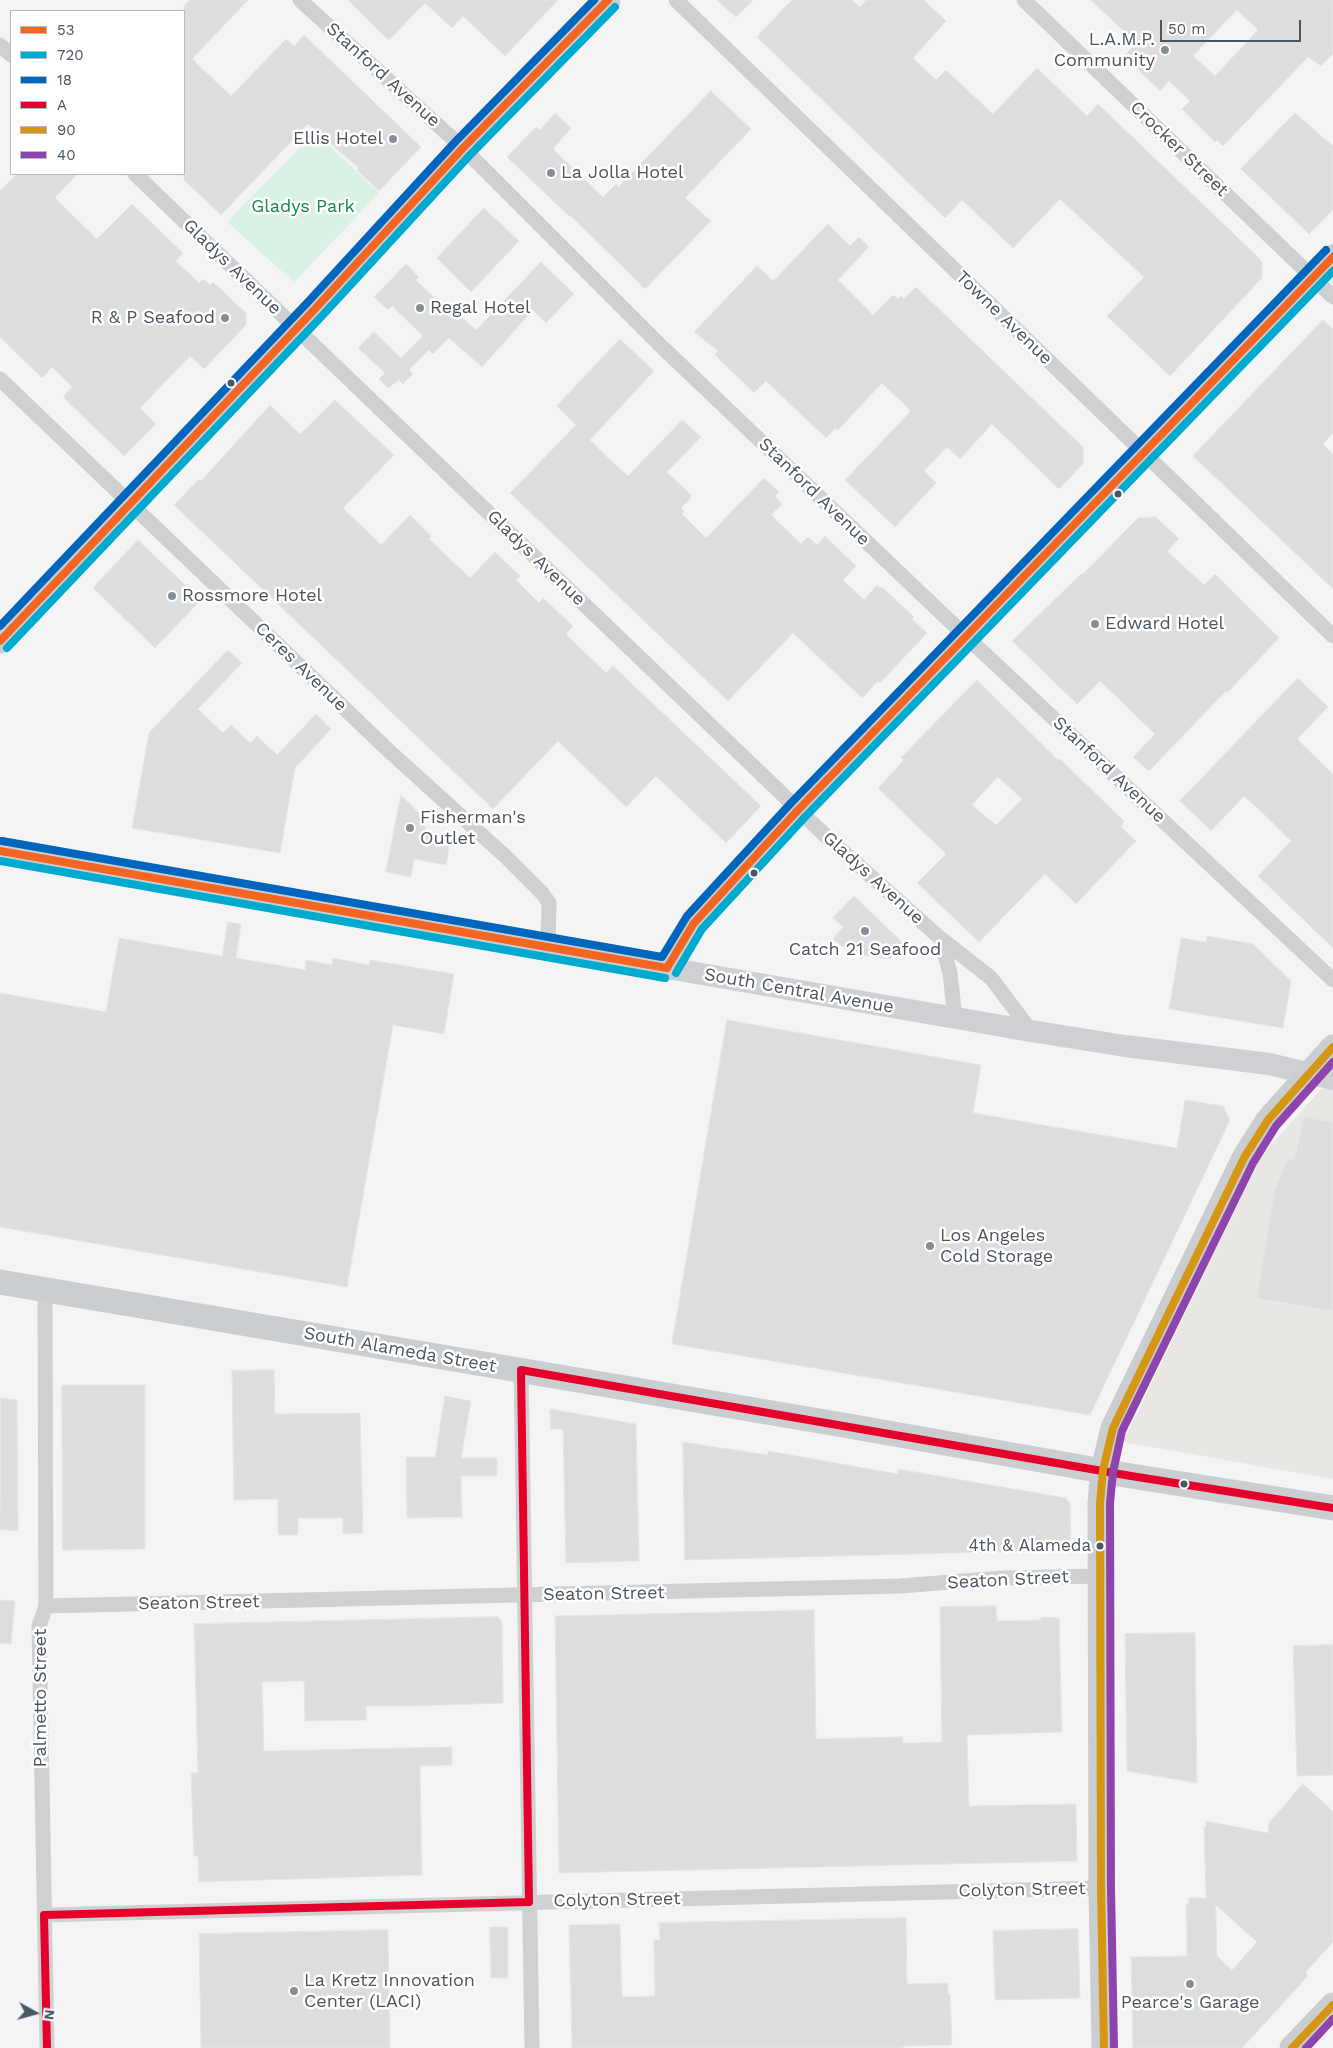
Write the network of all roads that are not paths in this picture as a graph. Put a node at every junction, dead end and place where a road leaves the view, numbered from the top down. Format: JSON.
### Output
{"nodes":[{"id":1,"x":300,"y":0,"type":"edge"},
{"id":2,"x":608,"y":0,"type":"edge"},
{"id":3,"x":676,"y":0,"type":"edge"},
{"id":4,"x":1024,"y":0,"type":"edge"},
{"id":5,"x":0,"y":45,"type":"edge"},
{"id":6,"x":10,"y":55,"type":"edge"},
{"id":7,"x":463,"y":148,"type":"junction"},
{"id":8,"x":136,"y":175,"type":"edge"},
{"id":9,"x":1333,"y":257,"type":"edge"},
{"id":10,"x":1313,"y":278,"type":"junction"},
{"id":11,"x":1333,"y":297,"type":"edge"},
{"id":12,"x":296,"y":328,"type":"junction"},
{"id":13,"x":0,"y":379,"type":"edge"},
{"id":14,"x":1144,"y":453,"type":"junction"},
{"id":15,"x":130,"y":504,"type":"junction"},
{"id":16,"x":966,"y":636,"type":"junction"},
{"id":17,"x":1333,"y":636,"type":"edge"},
{"id":18,"x":0,"y":641,"type":"edge"},
{"id":19,"x":798,"y":810,"type":"junction"},
{"id":20,"x":0,"y":852,"type":"edge"},
{"id":21,"x":940,"y":938,"type":"junction"},
{"id":22,"x":548,"y":947,"type":"junction"},
{"id":23,"x":667,"y":968,"type":"junction"},
{"id":24,"x":1333,"y":980,"type":"edge"},
{"id":25,"x":954,"y":1018,"type":"junction"},
{"id":26,"x":1031,"y":1031,"type":"junction"},
{"id":27,"x":1333,"y":1047,"type":"edge"},
{"id":28,"x":1321,"y":1077,"type":"edge"},
{"id":29,"x":0,"y":1282,"type":"edge"},
{"id":30,"x":44,"y":1290,"type":"junction"},
{"id":31,"x":521,"y":1370,"type":"junction"},
{"id":32,"x":1104,"y":1470,"type":"junction"},
{"id":33,"x":1333,"y":1508,"type":"edge"},
{"id":34,"x":1101,"y":1576,"type":"junction"},
{"id":35,"x":525,"y":1596,"type":"junction"},
{"id":36,"x":46,"y":1606,"type":"junction"},
{"id":37,"x":1101,"y":1888,"type":"junction"},
{"id":38,"x":530,"y":1902,"type":"junction"},
{"id":39,"x":44,"y":1915,"type":"junction"},
{"id":40,"x":1333,"y":2005,"type":"edge"},
{"id":41,"x":47,"y":2048,"type":"edge"},
{"id":42,"x":532,"y":2048,"type":"edge"},
{"id":43,"x":1104,"y":2048,"type":"edge"},
{"id":44,"x":1292,"y":2048,"type":"edge"}],
"edges":[{"from":1,"to":7,"type":"street","name":"Stanford Avenue"},
{"from":2,"to":7,"type":"main road"},
{"from":3,"to":14,"type":"street","name":"Towne Avenue"},
{"from":4,"to":10,"type":"street","name":"Crocker Street"},
{"from":5,"to":6,"type":"street"},
{"from":7,"to":12,"type":"main road"},
{"from":7,"to":16,"type":"street","name":"Stanford Avenue"},
{"from":8,"to":12,"type":"street","name":"Gladys Avenue"},
{"from":9,"to":10,"type":"main road"},
{"from":10,"to":11,"type":"street","name":"Crocker Street"},
{"from":10,"to":14,"type":"main road"},
{"from":12,"to":15,"type":"main road"},
{"from":12,"to":19,"type":"street","name":"Gladys Avenue"},
{"from":13,"to":15,"type":"street","name":"Ceres Avenue"},
{"from":14,"to":16,"type":"main road"},
{"from":14,"to":17,"type":"street","name":"Towne Avenue"},
{"from":15,"to":18,"type":"main road"},
{"from":15,"to":22,"type":"street","name":"Ceres Avenue"},
{"from":16,"to":19,"type":"main road"},
{"from":16,"to":24,"type":"street","name":"Stanford Avenue"},
{"from":19,"to":21,"type":"street","name":"Gladys Avenue"},
{"from":19,"to":23,"type":"main road"},
{"from":20,"to":22,"type":"main road","name":"South Central Avenue"},
{"from":21,"to":25,"type":"street","name":"Gladys Avenue"},
{"from":21,"to":26,"type":"street","name":"Gladys Avenue"},
{"from":22,"to":23,"type":"main road","name":"South Central Avenue"},
{"from":23,"to":25,"type":"main road","name":"South Central Avenue"},
{"from":25,"to":26,"type":"main road","name":"South Central Avenue"},
{"from":26,"to":28,"type":"main road","name":"South Central Avenue"},
{"from":27,"to":28,"type":"main road"},
{"from":28,"to":32,"type":"main road"},
{"from":29,"to":30,"type":"main road","name":"South Alameda Street"},
{"from":30,"to":31,"type":"main road","name":"South Alameda Street"},
{"from":30,"to":36,"type":"street","name":"Palmetto Street"},
{"from":31,"to":32,"type":"main road","name":"South Alameda Street"},
{"from":31,"to":35,"type":"street"},
{"from":32,"to":33,"type":"main road","name":"South Alameda Street"},
{"from":32,"to":34,"type":"main road"},
{"from":34,"to":35,"type":"street","name":"Seaton Street"},
{"from":34,"to":37,"type":"main road"},
{"from":35,"to":36,"type":"street","name":"Seaton Street"},
{"from":35,"to":38,"type":"street"},
{"from":36,"to":39,"type":"street","name":"Palmetto Street"},
{"from":37,"to":38,"type":"street","name":"Colyton Street"},
{"from":37,"to":43,"type":"main road"},
{"from":38,"to":39,"type":"street","name":"Colyton Street"},
{"from":38,"to":42,"type":"street"},
{"from":39,"to":41,"type":"street","name":"Palmetto Street"},
{"from":40,"to":44,"type":"main road"}]}
